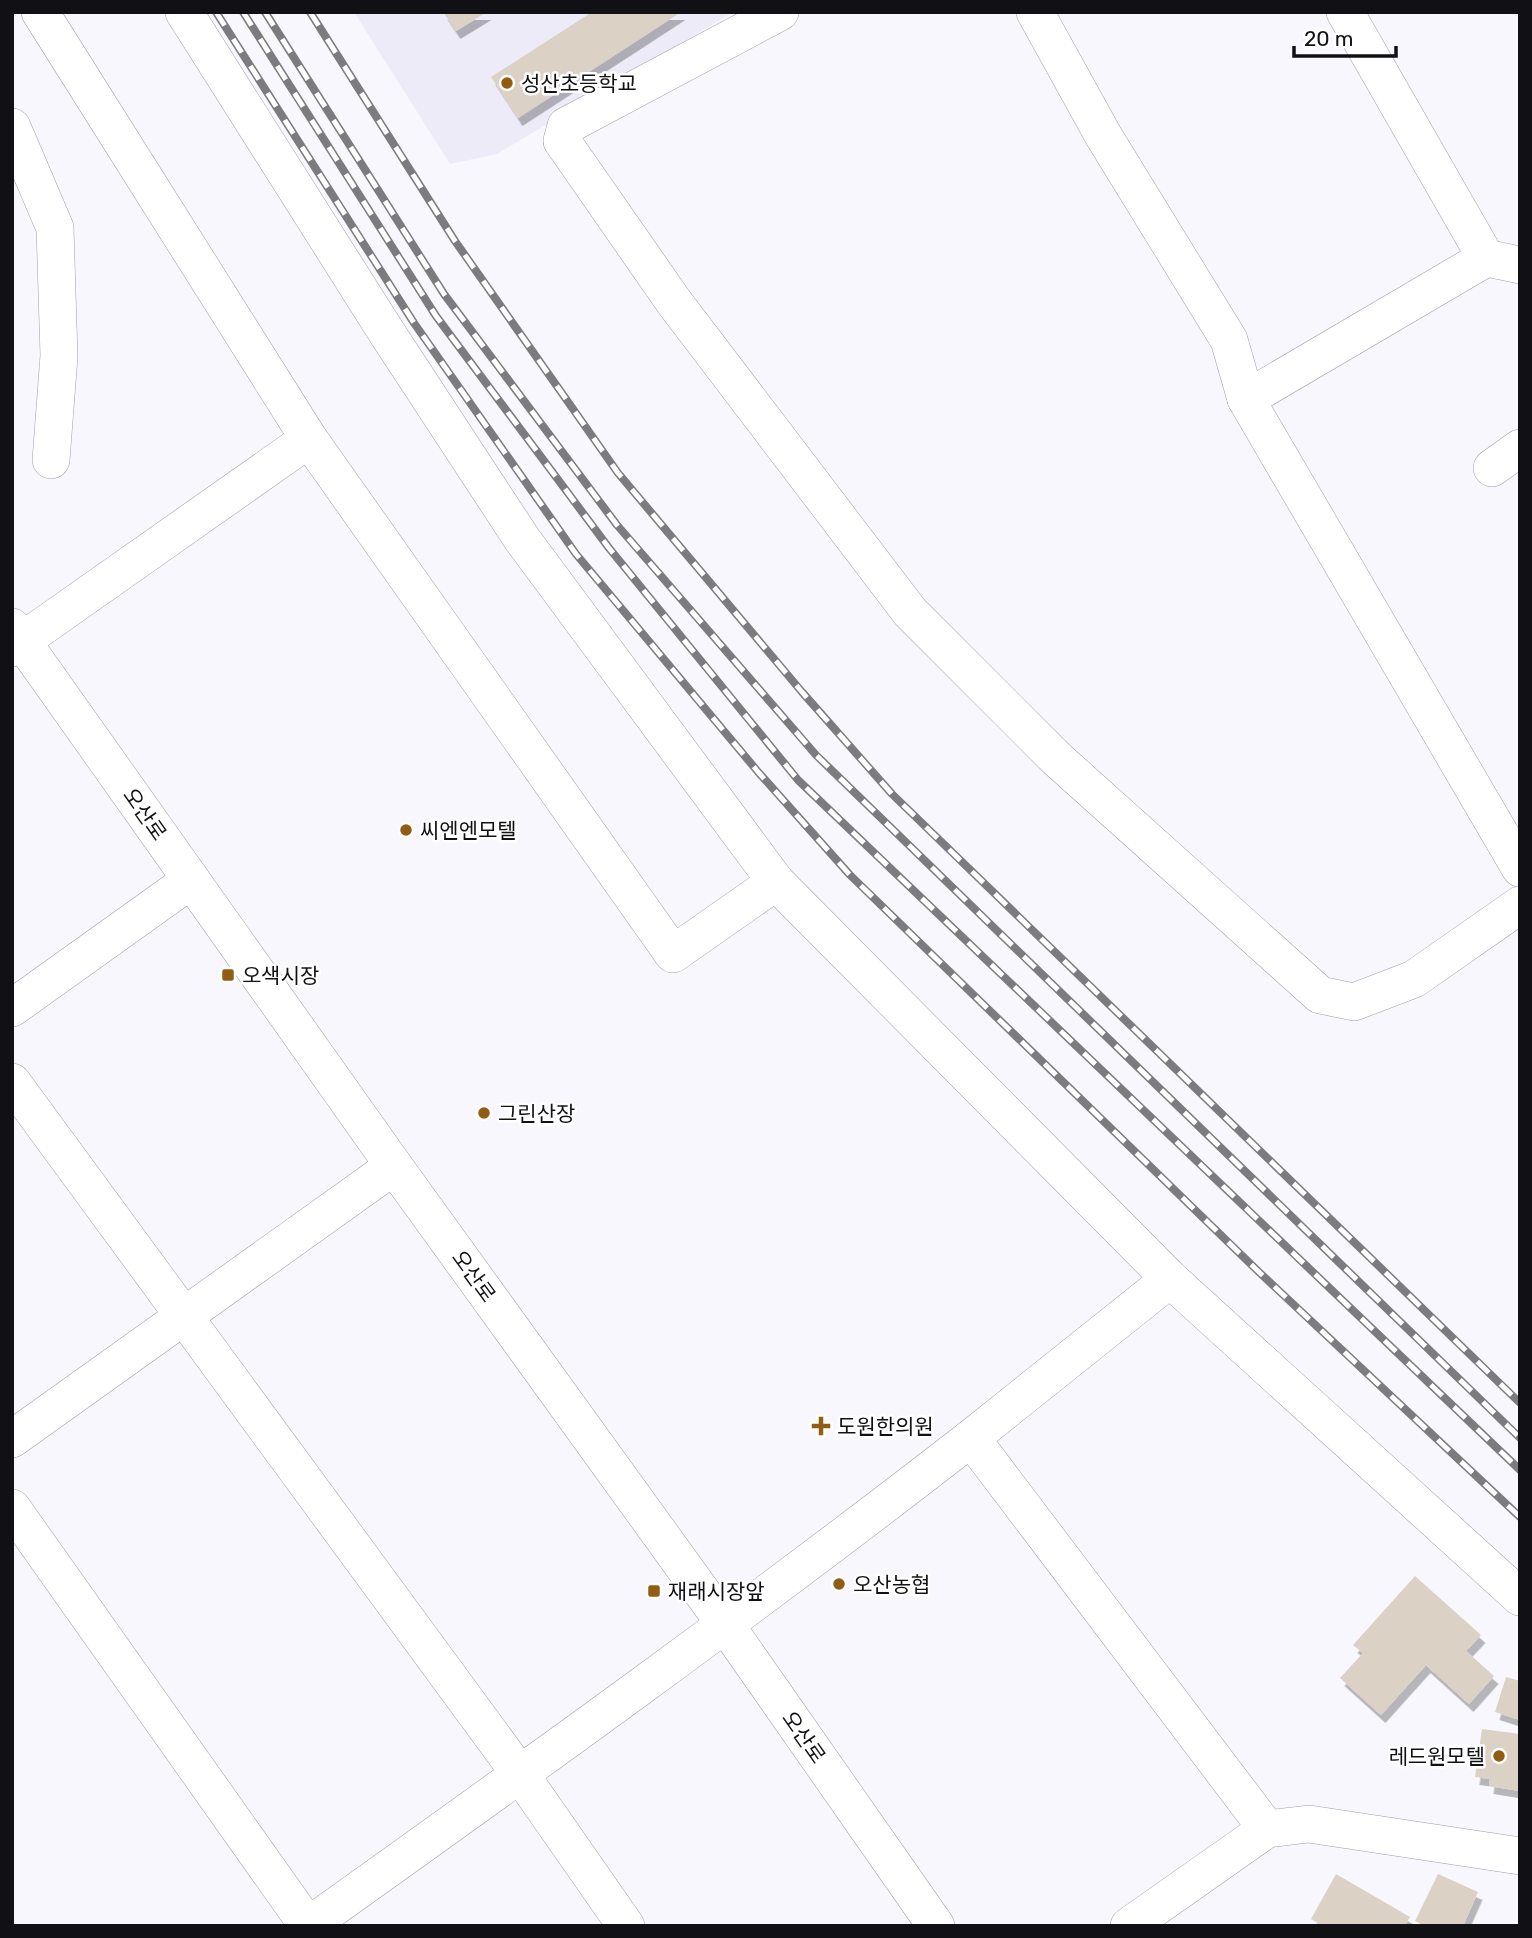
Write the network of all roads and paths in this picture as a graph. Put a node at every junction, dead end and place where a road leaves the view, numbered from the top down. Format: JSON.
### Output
{"nodes":[{"id":1,"x":40,"y":12,"type":"edge"},
{"id":2,"x":184,"y":12,"type":"edge"},
{"id":3,"x":780,"y":12,"type":"edge"},
{"id":4,"x":1035,"y":12,"type":"edge"},
{"id":5,"x":1345,"y":12,"type":"edge"},
{"id":6,"x":12,"y":127,"type":"edge"},
{"id":7,"x":1503,"y":262,"type":"edge"},
{"id":8,"x":1246,"y":399,"type":"junction"},
{"id":9,"x":309,"y":439,"type":"junction"},
{"id":10,"x":51,"y":460,"type":"dead end"},
{"id":11,"x":16,"y":638,"type":"edge"},
{"id":12,"x":1520,"y":868,"type":"edge"},
{"id":13,"x":191,"y":880,"type":"junction"},
{"id":14,"x":776,"y":882,"type":"junction"},
{"id":15,"x":1520,"y":905,"type":"edge"},
{"id":16,"x":12,"y":1008,"type":"edge"},
{"id":17,"x":12,"y":1082,"type":"edge"},
{"id":18,"x":394,"y":1166,"type":"junction"},
{"id":19,"x":1170,"y":1279,"type":"junction"},
{"id":20,"x":183,"y":1316,"type":"junction"},
{"id":21,"x":971,"y":1438,"type":"junction"},
{"id":22,"x":12,"y":1439,"type":"edge"},
{"id":23,"x":12,"y":1508,"type":"edge"},
{"id":24,"x":1520,"y":1597,"type":"edge"},
{"id":25,"x":725,"y":1624,"type":"junction"},
{"id":26,"x":520,"y":1774,"type":"junction"},
{"id":27,"x":1267,"y":1829,"type":"junction"},
{"id":28,"x":1520,"y":1856,"type":"edge"},
{"id":29,"x":308,"y":1926,"type":"edge"},
{"id":30,"x":626,"y":1926,"type":"edge"},
{"id":31,"x":936,"y":1926,"type":"edge"},
{"id":32,"x":1129,"y":1926,"type":"edge"}],
"edges":[{"from":1,"to":9,"type":"street"},
{"from":2,"to":14,"type":"street"},
{"from":3,"to":15,"type":"street"},
{"from":4,"to":8,"type":"street"},
{"from":5,"to":7,"type":"street"},
{"from":6,"to":10,"type":"street"},
{"from":7,"to":8,"type":"street"},
{"from":8,"to":12,"type":"street"},
{"from":9,"to":11,"type":"street"},
{"from":9,"to":14,"type":"street"},
{"from":11,"to":13,"type":"street","name":"오산로"},
{"from":13,"to":16,"type":"street"},
{"from":13,"to":18,"type":"street","name":"오산로"},
{"from":14,"to":19,"type":"street"},
{"from":17,"to":20,"type":"street"},
{"from":18,"to":20,"type":"street"},
{"from":18,"to":25,"type":"street","name":"오산로"},
{"from":19,"to":21,"type":"street"},
{"from":19,"to":24,"type":"street"},
{"from":20,"to":22,"type":"street"},
{"from":20,"to":26,"type":"street"},
{"from":21,"to":25,"type":"street"},
{"from":21,"to":27,"type":"street"},
{"from":23,"to":29,"type":"street"},
{"from":25,"to":26,"type":"street"},
{"from":25,"to":31,"type":"street","name":"오산로"},
{"from":26,"to":29,"type":"street"},
{"from":26,"to":30,"type":"street"},
{"from":27,"to":28,"type":"street"},
{"from":27,"to":32,"type":"street"}]}
